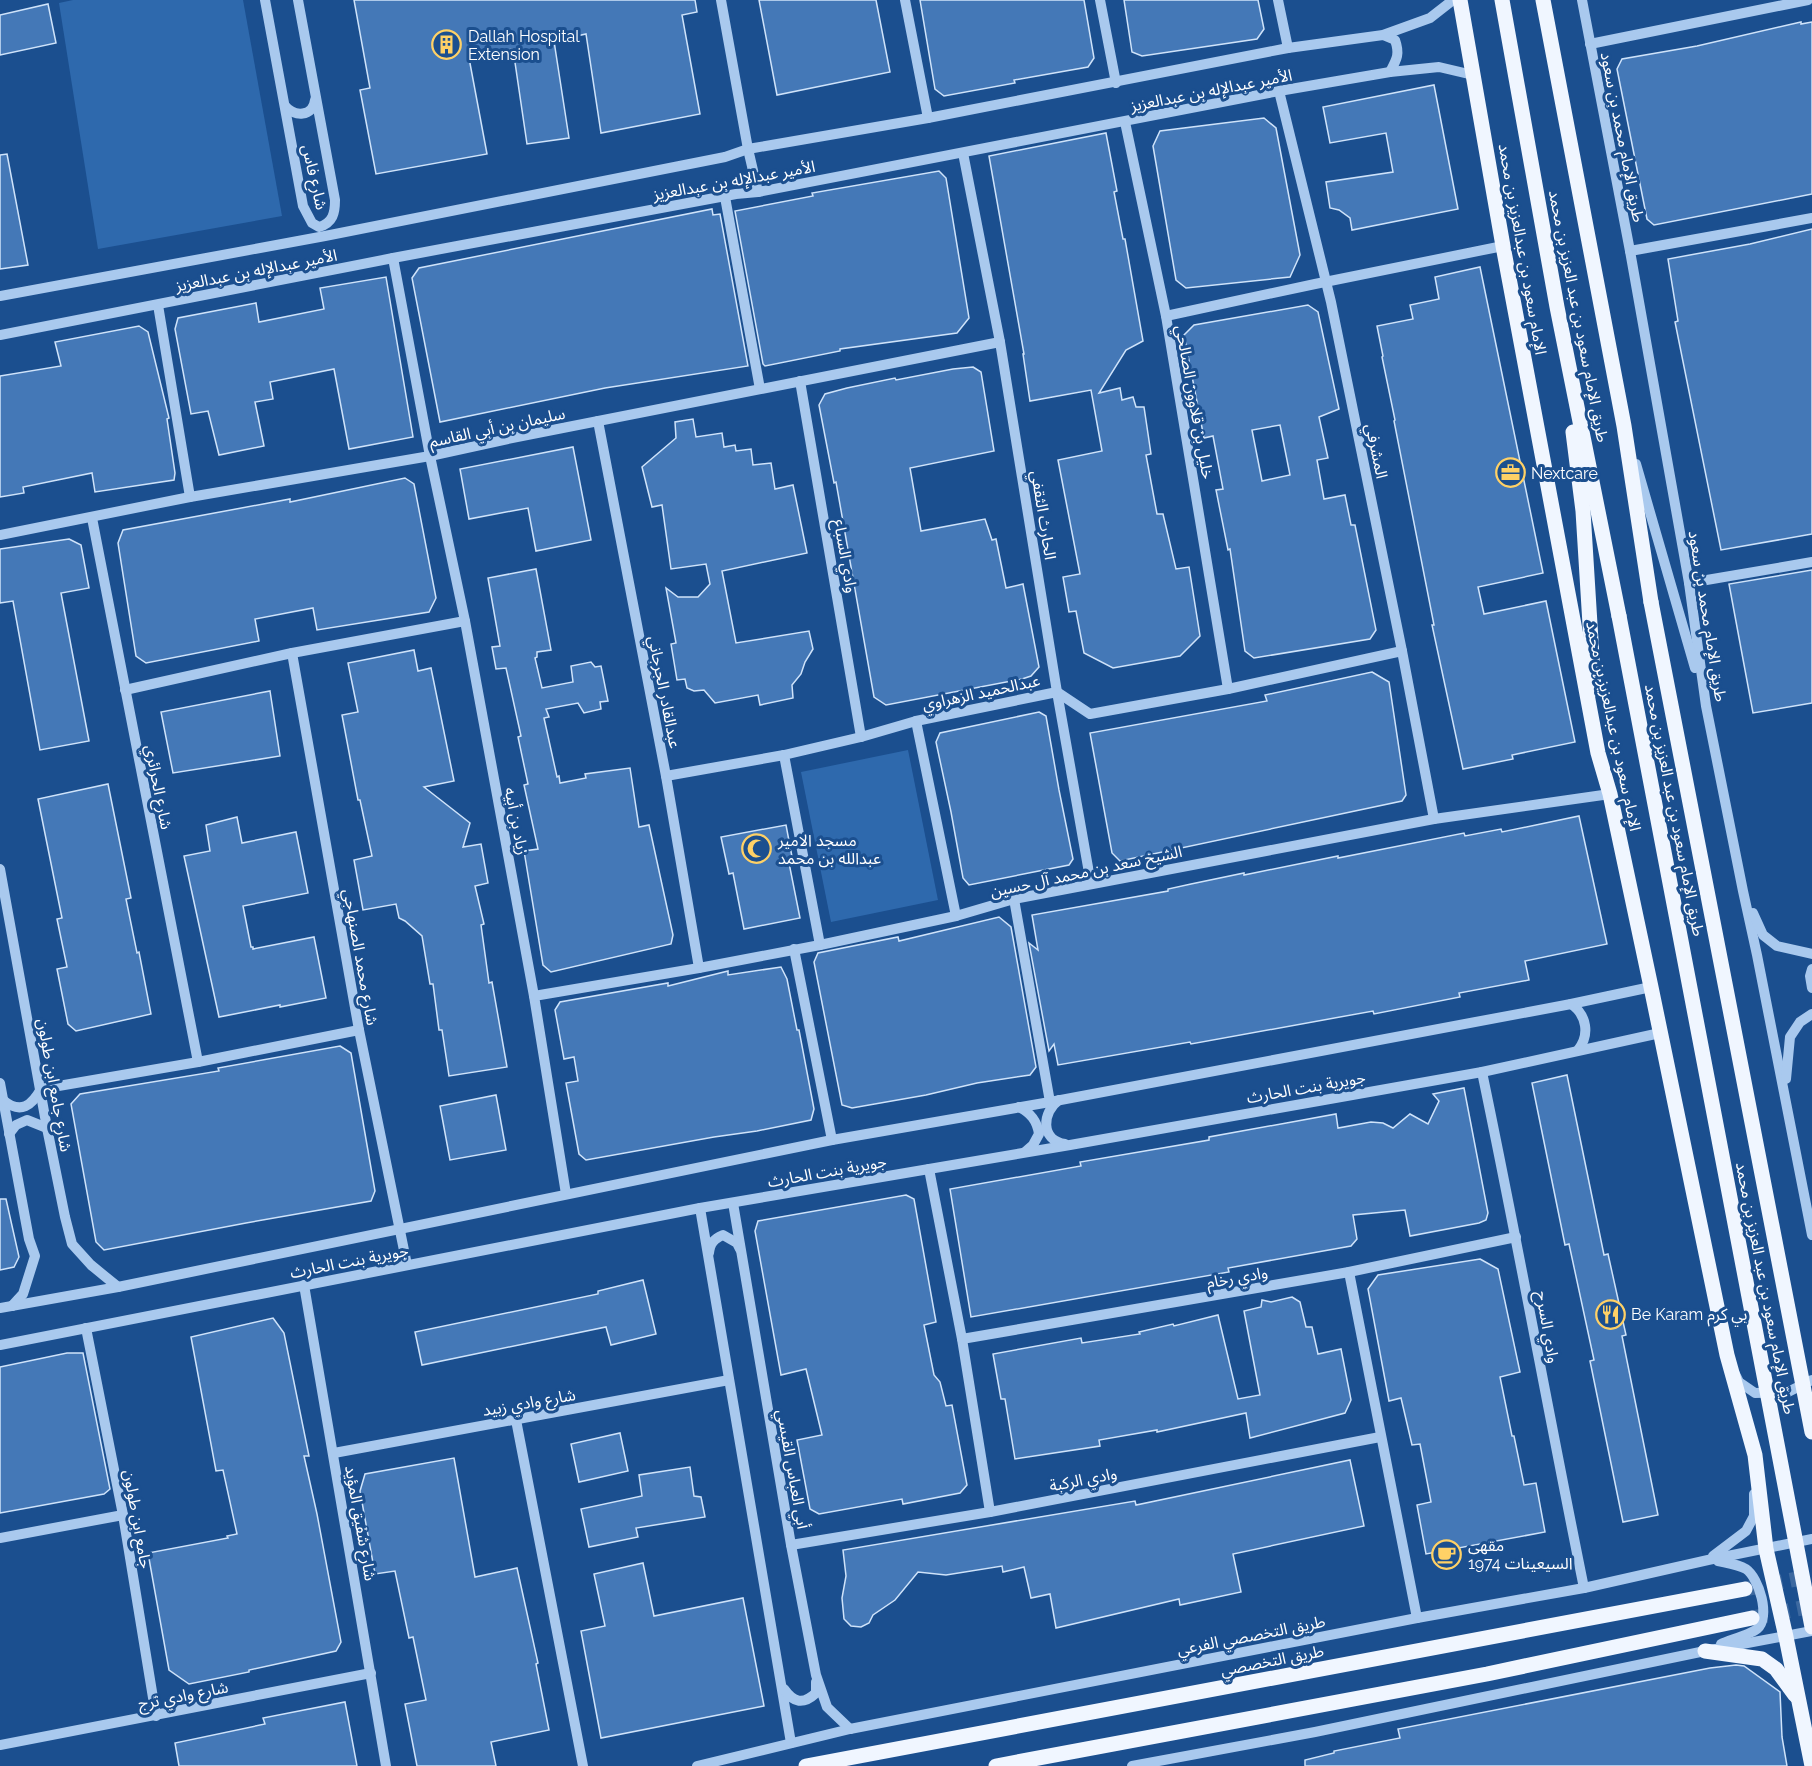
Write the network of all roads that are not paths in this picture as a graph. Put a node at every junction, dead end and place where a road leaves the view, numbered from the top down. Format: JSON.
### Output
{"nodes":[{"id":1,"x":265,"y":0,"type":"edge"},
{"id":2,"x":298,"y":0,"type":"edge"},
{"id":3,"x":721,"y":0,"type":"edge"},
{"id":4,"x":905,"y":0,"type":"edge"},
{"id":5,"x":1100,"y":0,"type":"edge"},
{"id":6,"x":1278,"y":0,"type":"edge"},
{"id":7,"x":1453,"y":0,"type":"edge"},
{"id":8,"x":1460,"y":0,"type":"edge"},
{"id":9,"x":1543,"y":0,"type":"edge"},
{"id":10,"x":1582,"y":0,"type":"edge"},
{"id":11,"x":1808,"y":0,"type":"edge"},
{"id":12,"x":1502,"y":2,"type":"edge"},
{"id":13,"x":1786,"y":2,"type":"edge"},
{"id":14,"x":1383,"y":35,"type":"junction"},
{"id":15,"x":1590,"y":44,"type":"junction"},
{"id":16,"x":1288,"y":48,"type":"junction"},
{"id":17,"x":1390,"y":72,"type":"junction"},
{"id":18,"x":1473,"y":75,"type":"junction"},
{"id":19,"x":1116,"y":83,"type":"junction"},
{"id":20,"x":1279,"y":91,"type":"junction"},
{"id":21,"x":316,"y":94,"type":"junction"},
{"id":22,"x":285,"y":106,"type":"junction"},
{"id":23,"x":928,"y":118,"type":"junction"},
{"id":24,"x":1125,"y":122,"type":"junction"},
{"id":25,"x":748,"y":148,"type":"junction"},
{"id":26,"x":963,"y":153,"type":"junction"},
{"id":27,"x":758,"y":192,"type":"junction"},
{"id":28,"x":725,"y":197,"type":"junction"},
{"id":29,"x":1812,"y":218,"type":"edge"},
{"id":30,"x":1503,"y":246,"type":"junction"},
{"id":31,"x":1630,"y":251,"type":"junction"},
{"id":32,"x":393,"y":258,"type":"junction"},
{"id":33,"x":1326,"y":281,"type":"junction"},
{"id":34,"x":0,"y":296,"type":"edge"},
{"id":35,"x":158,"y":305,"type":"junction"},
{"id":36,"x":1557,"y":307,"type":"junction"},
{"id":37,"x":1166,"y":316,"type":"junction"},
{"id":38,"x":0,"y":334,"type":"edge"},
{"id":39,"x":1000,"y":342,"type":"junction"},
{"id":40,"x":800,"y":381,"type":"junction"},
{"id":41,"x":760,"y":388,"type":"junction"},
{"id":42,"x":598,"y":422,"type":"junction"},
{"id":43,"x":1624,"y":426,"type":"junction"},
{"id":44,"x":430,"y":456,"type":"junction"},
{"id":45,"x":190,"y":497,"type":"junction"},
{"id":46,"x":92,"y":518,"type":"junction"},
{"id":47,"x":0,"y":535,"type":"edge"},
{"id":48,"x":1812,"y":562,"type":"edge"},
{"id":49,"x":1689,"y":583,"type":"junction"},
{"id":50,"x":465,"y":621,"type":"junction"},
{"id":51,"x":1402,"y":651,"type":"junction"},
{"id":52,"x":292,"y":653,"type":"junction"},
{"id":53,"x":1228,"y":689,"type":"junction"},
{"id":54,"x":125,"y":690,"type":"junction"},
{"id":55,"x":1057,"y":692,"type":"junction"},
{"id":56,"x":1706,"y":706,"type":"junction"},
{"id":57,"x":916,"y":721,"type":"junction"},
{"id":58,"x":861,"y":737,"type":"junction"},
{"id":59,"x":1598,"y":753,"type":"junction"},
{"id":60,"x":784,"y":755,"type":"junction"},
{"id":61,"x":666,"y":776,"type":"junction"},
{"id":62,"x":1610,"y":794,"type":"junction"},
{"id":63,"x":1434,"y":819,"type":"junction"},
{"id":64,"x":0,"y":869,"type":"edge"},
{"id":65,"x":1091,"y":884,"type":"junction"},
{"id":66,"x":1743,"y":891,"type":"junction"},
{"id":67,"x":1014,"y":899,"type":"junction"},
{"id":68,"x":956,"y":916,"type":"junction"},
{"id":69,"x":820,"y":945,"type":"junction"},
{"id":70,"x":794,"y":949,"type":"junction"},
{"id":71,"x":1812,"y":954,"type":"edge"},
{"id":72,"x":699,"y":968,"type":"junction"},
{"id":73,"x":1812,"y":969,"type":"edge"},
{"id":74,"x":1651,"y":987,"type":"junction"},
{"id":75,"x":1812,"y":988,"type":"edge"},
{"id":76,"x":534,"y":996,"type":"junction"},
{"id":77,"x":1571,"y":1004,"type":"junction"},
{"id":78,"x":1812,"y":1014,"type":"edge"},
{"id":79,"x":359,"y":1030,"type":"junction"},
{"id":80,"x":1660,"y":1033,"type":"junction"},
{"id":81,"x":1578,"y":1050,"type":"junction"},
{"id":82,"x":198,"y":1062,"type":"junction"},
{"id":83,"x":1482,"y":1072,"type":"junction"},
{"id":84,"x":0,"y":1083,"type":"edge"},
{"id":85,"x":41,"y":1089,"type":"junction"},
{"id":86,"x":3,"y":1100,"type":"junction"},
{"id":87,"x":1055,"y":1101,"type":"junction"},
{"id":88,"x":1018,"y":1107,"type":"junction"},
{"id":89,"x":1788,"y":1109,"type":"junction"},
{"id":90,"x":47,"y":1128,"type":"junction"},
{"id":91,"x":9,"y":1134,"type":"junction"},
{"id":92,"x":832,"y":1140,"type":"junction"},
{"id":93,"x":1070,"y":1144,"type":"junction"},
{"id":94,"x":1023,"y":1152,"type":"junction"},
{"id":95,"x":929,"y":1169,"type":"junction"},
{"id":96,"x":566,"y":1194,"type":"junction"},
{"id":97,"x":733,"y":1203,"type":"junction"},
{"id":98,"x":700,"y":1208,"type":"junction"},
{"id":99,"x":399,"y":1228,"type":"junction"},
{"id":100,"x":1812,"y":1235,"type":"edge"},
{"id":101,"x":1516,"y":1237,"type":"junction"},
{"id":102,"x":741,"y":1252,"type":"junction"},
{"id":103,"x":709,"y":1259,"type":"junction"},
{"id":104,"x":407,"y":1265,"type":"junction"},
{"id":105,"x":1349,"y":1272,"type":"junction"},
{"id":106,"x":304,"y":1286,"type":"junction"},
{"id":107,"x":118,"y":1287,"type":"junction"},
{"id":108,"x":6,"y":1307,"type":"edge"},
{"id":109,"x":86,"y":1328,"type":"junction"},
{"id":110,"x":962,"y":1339,"type":"junction"},
{"id":111,"x":0,"y":1345,"type":"edge"},
{"id":112,"x":1727,"y":1355,"type":"junction"},
{"id":113,"x":729,"y":1380,"type":"junction"},
{"id":114,"x":1812,"y":1380,"type":"edge"},
{"id":115,"x":516,"y":1419,"type":"junction"},
{"id":116,"x":1812,"y":1432,"type":"edge"},
{"id":117,"x":1380,"y":1437,"type":"junction"},
{"id":118,"x":334,"y":1453,"type":"junction"},
{"id":119,"x":1755,"y":1455,"type":"junction"},
{"id":120,"x":990,"y":1512,"type":"junction"},
{"id":121,"x":123,"y":1515,"type":"junction"},
{"id":122,"x":0,"y":1538,"type":"edge"},
{"id":123,"x":1812,"y":1539,"type":"edge"},
{"id":124,"x":791,"y":1545,"type":"junction"},
{"id":125,"x":1766,"y":1549,"type":"junction"},
{"id":126,"x":1707,"y":1560,"type":"junction"},
{"id":127,"x":1584,"y":1588,"type":"junction"},
{"id":128,"x":1744,"y":1589,"type":"tunnel mouth"},
{"id":129,"x":1417,"y":1618,"type":"junction"},
{"id":130,"x":1752,"y":1618,"type":"tunnel mouth"},
{"id":131,"x":1812,"y":1629,"type":"edge"},
{"id":132,"x":1786,"y":1636,"type":"junction"},
{"id":133,"x":1705,"y":1651,"type":"junction"},
{"id":134,"x":371,"y":1673,"type":"junction"},
{"id":135,"x":816,"y":1675,"type":"junction"},
{"id":136,"x":782,"y":1687,"type":"junction"},
{"id":137,"x":1799,"y":1701,"type":"junction"},
{"id":138,"x":156,"y":1716,"type":"junction"},
{"id":139,"x":850,"y":1729,"type":"junction"},
{"id":140,"x":791,"y":1743,"type":"junction"},
{"id":141,"x":0,"y":1745,"type":"edge"},
{"id":142,"x":386,"y":1766,"type":"edge"},
{"id":143,"x":583,"y":1766,"type":"edge"},
{"id":144,"x":697,"y":1766,"type":"edge"},
{"id":145,"x":806,"y":1766,"type":"edge"},
{"id":146,"x":996,"y":1766,"type":"edge"},
{"id":147,"x":1132,"y":1766,"type":"edge"},
{"id":148,"x":1812,"y":1766,"type":"edge"}],
"edges":[{"from":1,"to":22,"type":"street","name":"شارع فاس"},
{"from":2,"to":21,"type":"street","name":"شارع فاس"},
{"from":3,"to":25,"type":"street"},
{"from":4,"to":23,"type":"street"},
{"from":5,"to":19,"type":"street"},
{"from":6,"to":16,"type":"street"},
{"from":7,"to":14,"type":"street","name":"الأمير عبدالإله بن عبدالعزيز"},
{"from":8,"to":18,"type":"main road","name":"الإمام سعود بن عبدالعزيز بن محمد"},
{"from":9,"to":43,"type":"main road","name":"طريق الإمام سعود بن عبد العزيز بن محمد"},
{"from":10,"to":15,"type":"street","name":"طريق الإمام محمد بن سعود"},
{"from":11,"to":13,"type":"street"},
{"from":12,"to":36,"type":"main road","name":"طريق الإمام سعود بن عبد العزيز بن محمد"},
{"from":13,"to":15,"type":"street"},
{"from":14,"to":16,"type":"street","name":"الأمير عبدالإله بن عبدالعزيز"},
{"from":14,"to":17,"type":"street"},
{"from":15,"to":31,"type":"street","name":"طريق الإمام محمد بن سعود"},
{"from":16,"to":19,"type":"street","name":"الأمير عبدالإله بن عبدالعزيز"},
{"from":17,"to":18,"type":"street","name":"الأمير عبدالإله بن عبدالعزيز"},
{"from":17,"to":20,"type":"street","name":"الأمير عبدالإله بن عبدالعزيز"},
{"from":18,"to":30,"type":"main road","name":"الإمام سعود بن عبدالعزيز بن محمد"},
{"from":19,"to":23,"type":"street","name":"الأمير عبدالإله بن عبدالعزيز"},
{"from":20,"to":24,"type":"street","name":"الأمير عبدالإله بن عبدالعزيز"},
{"from":20,"to":33,"type":"street","name":"المشرفي"},
{"from":21,"to":22,"type":"street"},
{"from":21,"to":22,"type":"street","name":"شارع فاس"},
{"from":23,"to":25,"type":"street","name":"الأمير عبدالإله بن عبدالعزيز"},
{"from":24,"to":26,"type":"street","name":"الأمير عبدالإله بن عبدالعزيز"},
{"from":24,"to":37,"type":"street","name":"خليل بن قلاوون الصالحي"},
{"from":25,"to":27,"type":"street"},
{"from":25,"to":34,"type":"street","name":"الأمير عبدالإله بن عبدالعزيز"},
{"from":26,"to":27,"type":"street","name":"الأمير عبدالإله بن عبدالعزيز"},
{"from":26,"to":39,"type":"street","name":"الحارث الثقفي"},
{"from":27,"to":28,"type":"street","name":"الأمير عبدالإله بن عبدالعزيز"},
{"from":28,"to":32,"type":"street","name":"الأمير عبدالإله بن عبدالعزيز"},
{"from":28,"to":41,"type":"street"},
{"from":29,"to":31,"type":"street"},
{"from":30,"to":33,"type":"street"},
{"from":30,"to":59,"type":"main road","name":"الإمام سعود بن عبدالعزيز بن محمد"},
{"from":31,"to":49,"type":"street","name":"طريق الإمام محمد بن سعود"},
{"from":32,"to":35,"type":"street","name":"الأمير عبدالإله بن عبدالعزيز"},
{"from":32,"to":44,"type":"street","name":"زياد بن أبيه"},
{"from":33,"to":37,"type":"street"},
{"from":33,"to":51,"type":"street","name":"المشرفي"},
{"from":35,"to":38,"type":"street","name":"الأمير عبدالإله بن عبدالعزيز"},
{"from":35,"to":45,"type":"street"},
{"from":36,"to":59,"type":"main road"},
{"from":36,"to":131,"type":"main road","name":"طريق الإمام سعود بن عبد العزيز بن محمد","bridge":true},
{"from":37,"to":53,"type":"street","name":"خليل بن قلاوون الصالحي"},
{"from":39,"to":40,"type":"street","name":"سليمان بن أبي القاسم"},
{"from":39,"to":55,"type":"street","name":"الحارث الثقفي"},
{"from":40,"to":41,"type":"street","name":"سليمان بن أبي القاسم"},
{"from":40,"to":58,"type":"street","name":"وادي السباع"},
{"from":41,"to":42,"type":"street","name":"سليمان بن أبي القاسم"},
{"from":42,"to":44,"type":"street","name":"سليمان بن أبي القاسم"},
{"from":42,"to":61,"type":"street","name":"عبدالقادر الجرجاني"},
{"from":43,"to":56,"type":"street"},
{"from":43,"to":116,"type":"main road","name":"طريق الإمام سعود بن عبد العزيز بن محمد","bridge":true},
{"from":44,"to":45,"type":"street","name":"سليمان بن أبي القاسم"},
{"from":44,"to":50,"type":"street","name":"زياد بن أبيه"},
{"from":45,"to":46,"type":"street","name":"سليمان بن أبي القاسم"},
{"from":46,"to":47,"type":"street","name":"سليمان بن أبي القاسم"},
{"from":46,"to":54,"type":"street","name":"شارع الحرائري"},
{"from":48,"to":49,"type":"street"},
{"from":49,"to":56,"type":"street","name":"طريق الإمام محمد بن سعود"},
{"from":50,"to":52,"type":"street"},
{"from":50,"to":76,"type":"street","name":"زياد بن أبيه"},
{"from":51,"to":53,"type":"street","name":"عبدالحميد الزهراوي"},
{"from":51,"to":63,"type":"street","name":"المشرفي"},
{"from":52,"to":54,"type":"street"},
{"from":52,"to":79,"type":"street","name":"شارع محمد الصنهاجي"},
{"from":53,"to":55,"type":"street","name":"عبدالحميد الزهراوي"},
{"from":54,"to":82,"type":"street","name":"شارع الحرائري"},
{"from":55,"to":57,"type":"street","name":"عبدالحميد الزهراوي"},
{"from":55,"to":65,"type":"street","name":"الحارث الثقفي"},
{"from":56,"to":66,"type":"street","name":"طريق الإمام محمد بن سعود"},
{"from":57,"to":58,"type":"street","name":"عبدالحميد الزهراوي"},
{"from":57,"to":68,"type":"street"},
{"from":58,"to":60,"type":"street","name":"عبدالحميد الزهراوي"},
{"from":59,"to":62,"type":"main road","name":"الإمام سعود بن عبدالعزيز بن محمد"},
{"from":60,"to":61,"type":"street","name":"عبدالحميد الزهراوي"},
{"from":60,"to":69,"type":"street"},
{"from":61,"to":72,"type":"street","name":"عبدالقادر الجرجاني"},
{"from":62,"to":63,"type":"street","name":"الشيخ سعد بن محمد آل حسين"},
{"from":62,"to":74,"type":"main road","name":"الإمام سعود بن عبدالعزيز بن محمد"},
{"from":63,"to":65,"type":"street","name":"الشيخ سعد بن محمد آل حسين"},
{"from":64,"to":85,"type":"street","name":"شارع جامع ابن طولون"},
{"from":65,"to":67,"type":"street","name":"الشيخ سعد بن محمد آل حسين"},
{"from":66,"to":71,"type":"street"},
{"from":66,"to":89,"type":"street","name":"طريق الإمام محمد بن سعود"},
{"from":67,"to":68,"type":"street","name":"الشيخ سعد بن محمد آل حسين"},
{"from":67,"to":87,"type":"street"},
{"from":68,"to":69,"type":"street","name":"الشيخ سعد بن محمد آل حسين"},
{"from":69,"to":70,"type":"street","name":"الشيخ سعد بن محمد آل حسين"},
{"from":70,"to":72,"type":"street","name":"الشيخ سعد بن محمد آل حسين"},
{"from":70,"to":92,"type":"street"},
{"from":72,"to":76,"type":"street","name":"الشيخ سعد بن محمد آل حسين"},
{"from":73,"to":75,"type":"street"},
{"from":74,"to":77,"type":"street","name":"جويرية بنت الحارث"},
{"from":74,"to":80,"type":"main road","name":"الإمام سعود بن عبدالعزيز بن محمد"},
{"from":76,"to":96,"type":"street","name":"زياد بن أبيه"},
{"from":77,"to":81,"type":"street"},
{"from":77,"to":87,"type":"street","name":"جويرية بنت الحارث"},
{"from":78,"to":89,"type":"street"},
{"from":79,"to":82,"type":"street"},
{"from":79,"to":99,"type":"street","name":"شارع محمد الصنهاجي"},
{"from":80,"to":81,"type":"street","name":"جويرية بنت الحارث"},
{"from":80,"to":112,"type":"main road","name":"الإمام سعود بن عبدالعزيز بن محمد"},
{"from":81,"to":83,"type":"street","name":"جويرية بنت الحارث"},
{"from":82,"to":85,"type":"street"},
{"from":83,"to":93,"type":"street","name":"جويرية بنت الحارث"},
{"from":83,"to":101,"type":"street","name":"وادي السرح"},
{"from":84,"to":86,"type":"street"},
{"from":85,"to":86,"type":"street"},
{"from":85,"to":90,"type":"street","name":"شارع جامع ابن طولون"},
{"from":86,"to":91,"type":"street"},
{"from":87,"to":88,"type":"street","name":"جويرية بنت الحارث"},
{"from":87,"to":93,"type":"street"},
{"from":88,"to":92,"type":"street","name":"جويرية بنت الحارث"},
{"from":88,"to":94,"type":"street"},
{"from":89,"to":100,"type":"street","name":"طريق الإمام محمد بن سعود"},
{"from":90,"to":91,"type":"street"},
{"from":90,"to":107,"type":"street","name":"شارع جامع ابن طولون"},
{"from":91,"to":108,"type":"street"},
{"from":92,"to":96,"type":"street","name":"جويرية بنت الحارث"},
{"from":93,"to":94,"type":"street","name":"جويرية بنت الحارث"},
{"from":94,"to":95,"type":"street","name":"جويرية بنت الحارث"},
{"from":95,"to":97,"type":"street","name":"جويرية بنت الحارث"},
{"from":95,"to":110,"type":"street"},
{"from":96,"to":99,"type":"street","name":"جويرية بنت الحارث"},
{"from":97,"to":98,"type":"street","name":"جويرية بنت الحارث"},
{"from":97,"to":102,"type":"street","name":"أبي العباس القيسي"},
{"from":98,"to":103,"type":"street"},
{"from":98,"to":104,"type":"street","name":"جويرية بنت الحارث"},
{"from":99,"to":104,"type":"street","name":"شارع محمد الصنهاجي"},
{"from":99,"to":107,"type":"street","name":"جويرية بنت الحارث"},
{"from":101,"to":105,"type":"street","name":"وادي رخام"},
{"from":101,"to":127,"type":"street","name":"وادي السرح"},
{"from":102,"to":103,"type":"street"},
{"from":102,"to":124,"type":"street","name":"أبي العباس القيسي"},
{"from":103,"to":113,"type":"street"},
{"from":104,"to":106,"type":"street","name":"جويرية بنت الحارث"},
{"from":105,"to":110,"type":"street","name":"وادي رخام"},
{"from":105,"to":117,"type":"street"},
{"from":106,"to":109,"type":"street","name":"جويرية بنت الحارث"},
{"from":106,"to":118,"type":"street","name":"شارع شفيق المؤيد"},
{"from":107,"to":108,"type":"street","name":"جويرية بنت الحارث"},
{"from":109,"to":111,"type":"street","name":"جويرية بنت الحارث"},
{"from":109,"to":121,"type":"street","name":"جامع ابن طولون"},
{"from":110,"to":120,"type":"street"},
{"from":112,"to":114,"type":"street"},
{"from":112,"to":119,"type":"main road","name":"الإمام سعود بن عبدالعزيز بن محمد"},
{"from":113,"to":115,"type":"street","name":"شارع وادي زبيد"},
{"from":113,"to":136,"type":"street"},
{"from":115,"to":118,"type":"street","name":"شارع وادي زبيد"},
{"from":115,"to":143,"type":"street"},
{"from":117,"to":120,"type":"street","name":"وادي الركبة"},
{"from":117,"to":129,"type":"street"},
{"from":118,"to":134,"type":"street","name":"شارع شفيق المؤيد"},
{"from":119,"to":125,"type":"main road","name":"الإمام سعود بن عبدالعزيز بن محمد"},
{"from":119,"to":126,"type":"street","name":"الإمام سعود بن عبدالعزيز بن محمد"},
{"from":120,"to":124,"type":"street","name":"وادي الركبة"},
{"from":121,"to":122,"type":"street"},
{"from":121,"to":138,"type":"street","name":"جامع ابن طولون"},
{"from":123,"to":125,"type":"street","name":"طريق التخصصي الفرعي"},
{"from":124,"to":135,"type":"street","name":"أبي العباس القيسي"},
{"from":125,"to":126,"type":"street","name":"طريق التخصصي الفرعي"},
{"from":125,"to":132,"type":"main road","name":"الإمام سعود بن عبدالعزيز بن محمد"},
{"from":126,"to":127,"type":"street","name":"طريق التخصصي الفرعي"},
{"from":126,"to":133,"type":"street"},
{"from":127,"to":129,"type":"street","name":"طريق التخصصي الفرعي"},
{"from":128,"to":145,"type":"main road","name":"طريق التخصصي"},
{"from":129,"to":139,"type":"street","name":"طريق التخصصي الفرعي"},
{"from":130,"to":146,"type":"main road"},
{"from":131,"to":132,"type":"street"},
{"from":132,"to":133,"type":"street"},
{"from":132,"to":137,"type":"main road","name":"الإمام سعود بن عبدالعزيز بن محمد"},
{"from":133,"to":137,"type":"main road"},
{"from":133,"to":147,"type":"street"},
{"from":134,"to":138,"type":"street","name":"شارع وادي ترج"},
{"from":134,"to":142,"type":"street","name":"شارع شفيق المؤيد"},
{"from":135,"to":136,"type":"street"},
{"from":135,"to":139,"type":"street","name":"أبي العباس القيسي"},
{"from":136,"to":140,"type":"street"},
{"from":137,"to":148,"type":"main road","name":"الإمام سعود بن عبدالعزيز بن محمد"},
{"from":138,"to":141,"type":"street","name":"شارع وادي ترج"},
{"from":139,"to":140,"type":"street","name":"طريق التخصصي الفرعي"},
{"from":140,"to":144,"type":"street","name":"طريق التخصصي الفرعي"}]}
